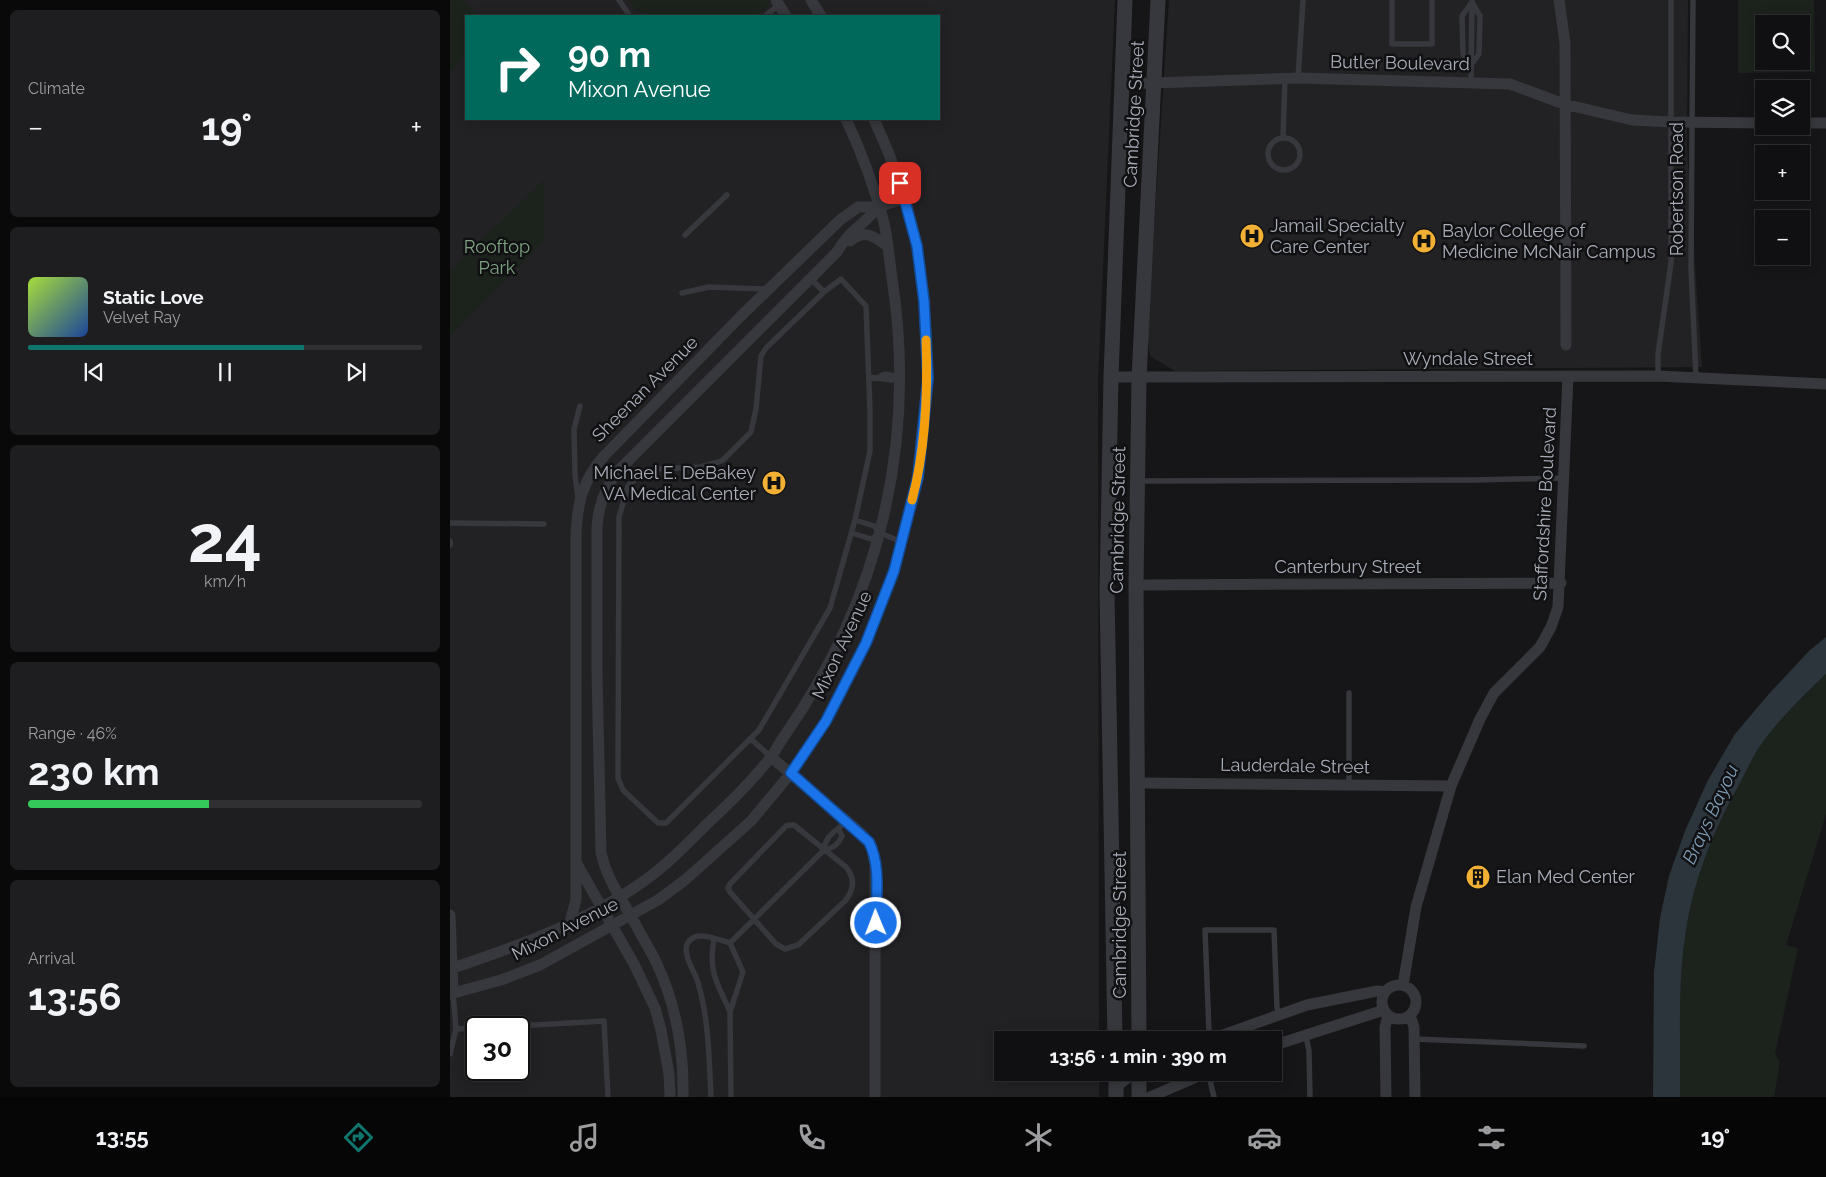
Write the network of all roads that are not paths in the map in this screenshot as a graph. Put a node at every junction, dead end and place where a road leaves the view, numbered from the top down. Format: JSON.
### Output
{"nodes":[{"id":1,"x":619,"y":0,"type":"edge"},
{"id":2,"x":811,"y":0,"type":"edge"},
{"id":3,"x":1126,"y":0,"type":"edge"},
{"id":4,"x":1158,"y":0,"type":"edge"},
{"id":5,"x":1303,"y":0,"type":"edge"},
{"id":6,"x":1392,"y":0,"type":"edge"},
{"id":7,"x":1432,"y":0,"type":"edge"},
{"id":8,"x":1559,"y":0,"type":"edge"},
{"id":9,"x":1671,"y":0,"type":"edge"},
{"id":10,"x":1693,"y":0,"type":"edge"},
{"id":11,"x":1472,"y":1,"type":"edge"},
{"id":12,"x":779,"y":2,"type":"edge"},
{"id":13,"x":629,"y":15,"type":"edge"},
{"id":14,"x":766,"y":15,"type":"edge"},
{"id":15,"x":786,"y":15,"type":"edge"},
{"id":16,"x":820,"y":15,"type":"edge"},
{"id":17,"x":1471,"y":66,"type":"junction"},
{"id":18,"x":1298,"y":78,"type":"junction"},
{"id":19,"x":1285,"y":79,"type":"junction"},
{"id":20,"x":1154,"y":82,"type":"junction"},
{"id":21,"x":1471,"y":83,"type":"junction"},
{"id":22,"x":1122,"y":84,"type":"junction"},
{"id":23,"x":1564,"y":104,"type":"junction"},
{"id":24,"x":846,"y":120,"type":"edge"},
{"id":25,"x":874,"y":120,"type":"edge"},
{"id":26,"x":1672,"y":122,"type":"junction"},
{"id":27,"x":1692,"y":122,"type":"junction"},
{"id":28,"x":1755,"y":123,"type":"edge"},
{"id":29,"x":1810,"y":123,"type":"edge"},
{"id":30,"x":1826,"y":123,"type":"edge"},
{"id":31,"x":1284,"y":137,"type":"junction"},
{"id":32,"x":727,"y":195,"type":"dead end"},
{"id":33,"x":905,"y":198,"type":"junction"},
{"id":34,"x":879,"y":207,"type":"junction"},
{"id":35,"x":685,"y":235,"type":"dead end"},
{"id":36,"x":887,"y":246,"type":"junction"},
{"id":37,"x":837,"y":252,"type":"junction"},
{"id":38,"x":810,"y":278,"type":"junction"},
{"id":39,"x":769,"y":289,"type":"junction"},
{"id":40,"x":824,"y":292,"type":"junction"},
{"id":41,"x":682,"y":293,"type":"dead end"},
{"id":42,"x":1566,"y":345,"type":"dead end"},
{"id":43,"x":1568,"y":376,"type":"junction"},
{"id":44,"x":1658,"y":376,"type":"junction"},
{"id":45,"x":869,"y":377,"type":"junction"},
{"id":46,"x":898,"y":377,"type":"junction"},
{"id":47,"x":1111,"y":377,"type":"junction"},
{"id":48,"x":1139,"y":378,"type":"junction"},
{"id":49,"x":1696,"y":378,"type":"junction"},
{"id":50,"x":1826,"y":384,"type":"edge"},
{"id":51,"x":580,"y":406,"type":"dead end"},
{"id":52,"x":1564,"y":478,"type":"junction"},
{"id":53,"x":1137,"y":481,"type":"junction"},
{"id":54,"x":578,"y":505,"type":"junction"},
{"id":55,"x":855,"y":520,"type":"junction"},
{"id":56,"x":450,"y":523,"type":"edge"},
{"id":57,"x":544,"y":524,"type":"dead end"},
{"id":58,"x":852,"y":533,"type":"junction"},
{"id":59,"x":880,"y":533,"type":"junction"},
{"id":60,"x":450,"y":541,"type":"edge"},
{"id":61,"x":902,"y":542,"type":"junction"},
{"id":62,"x":450,"y":545,"type":"edge"},
{"id":63,"x":1561,"y":583,"type":"junction"},
{"id":64,"x":1136,"y":585,"type":"junction"},
{"id":65,"x":576,"y":671,"type":"junction"},
{"id":66,"x":597,"y":672,"type":"junction"},
{"id":67,"x":1349,"y":693,"type":"dead end"},
{"id":68,"x":751,"y":739,"type":"junction"},
{"id":69,"x":771,"y":757,"type":"junction"},
{"id":70,"x":791,"y":773,"type":"junction"},
{"id":71,"x":1138,"y":783,"type":"junction"},
{"id":72,"x":1349,"y":784,"type":"junction"},
{"id":73,"x":1451,"y":786,"type":"junction"},
{"id":74,"x":843,"y":825,"type":"junction"},
{"id":75,"x":824,"y":850,"type":"junction"},
{"id":76,"x":576,"y":863,"type":"junction"},
{"id":77,"x":620,"y":897,"type":"junction"},
{"id":78,"x":601,"y":908,"type":"junction"},
{"id":79,"x":450,"y":915,"type":"edge"},
{"id":80,"x":631,"y":916,"type":"junction"},
{"id":81,"x":754,"y":920,"type":"junction"},
{"id":82,"x":570,"y":922,"type":"junction"},
{"id":83,"x":612,"y":926,"type":"junction"},
{"id":84,"x":714,"y":939,"type":"junction"},
{"id":85,"x":730,"y":943,"type":"junction"},
{"id":86,"x":451,"y":968,"type":"edge"},
{"id":87,"x":1403,"y":985,"type":"junction"},
{"id":88,"x":1385,"y":992,"type":"junction"},
{"id":89,"x":452,"y":994,"type":"edge"},
{"id":90,"x":730,"y":1012,"type":"junction"},
{"id":91,"x":1386,"y":1013,"type":"junction"},
{"id":92,"x":1280,"y":1015,"type":"junction"},
{"id":93,"x":1410,"y":1015,"type":"junction"},
{"id":94,"x":530,"y":1025,"type":"edge"},
{"id":95,"x":456,"y":1029,"type":"junction"},
{"id":96,"x":465,"y":1029,"type":"edge"},
{"id":97,"x":1115,"y":1031,"type":"edge"},
{"id":98,"x":1139,"y":1031,"type":"edge"},
{"id":99,"x":1210,"y":1031,"type":"edge"},
{"id":100,"x":1229,"y":1031,"type":"edge"},
{"id":101,"x":1306,"y":1036,"type":"junction"},
{"id":102,"x":1414,"y":1039,"type":"junction"},
{"id":103,"x":1282,"y":1043,"type":"edge"},
{"id":104,"x":1584,"y":1046,"type":"dead end"},
{"id":105,"x":450,"y":1054,"type":"edge"},
{"id":106,"x":1139,"y":1081,"type":"edge"},
{"id":107,"x":1187,"y":1081,"type":"edge"},
{"id":108,"x":1210,"y":1081,"type":"edge"},
{"id":109,"x":608,"y":1097,"type":"edge"},
{"id":110,"x":670,"y":1097,"type":"edge"},
{"id":111,"x":683,"y":1097,"type":"edge"},
{"id":112,"x":711,"y":1097,"type":"edge"},
{"id":113,"x":731,"y":1097,"type":"edge"},
{"id":114,"x":875,"y":1097,"type":"edge"},
{"id":115,"x":1139,"y":1097,"type":"edge"},
{"id":116,"x":1150,"y":1097,"type":"edge"},
{"id":117,"x":1214,"y":1097,"type":"edge"},
{"id":118,"x":1310,"y":1097,"type":"edge"},
{"id":119,"x":1386,"y":1097,"type":"edge"},
{"id":120,"x":1415,"y":1097,"type":"edge"}],
"edges":[{"from":1,"to":13,"type":"lane"},
{"from":2,"to":16,"type":"street"},
{"from":3,"to":22,"type":"street","name":"Cambridge Street"},
{"from":4,"to":20,"type":"street","name":"Cambridge Street"},
{"from":5,"to":18,"type":"lane"},
{"from":6,"to":7,"type":"lane"},
{"from":8,"to":23,"type":"street"},
{"from":9,"to":26,"type":"lane","name":"Robertson Road"},
{"from":10,"to":27,"type":"lane","name":"Robertson Road"},
{"from":11,"to":17,"type":"lane"},
{"from":11,"to":17,"type":"lane"},
{"from":12,"to":14,"type":"lane"},
{"from":12,"to":15,"type":"street"},
{"from":17,"to":21,"type":"lane"},
{"from":18,"to":19,"type":"street","name":"Butler Boulevard"},
{"from":18,"to":21,"type":"street","name":"Butler Boulevard"},
{"from":19,"to":20,"type":"street","name":"Butler Boulevard"},
{"from":19,"to":31,"type":"lane"},
{"from":20,"to":22,"type":"street","name":"Butler Boulevard"},
{"from":20,"to":48,"type":"street","name":"Cambridge Street"},
{"from":21,"to":23,"type":"street","name":"Butler Boulevard"},
{"from":22,"to":47,"type":"street","name":"Cambridge Street"},
{"from":23,"to":26,"type":"street","name":"Butler Boulevard"},
{"from":23,"to":42,"type":"street"},
{"from":24,"to":34,"type":"street","name":"Mixon Avenue"},
{"from":25,"to":33,"type":"street","name":"Mixon Avenue"},
{"from":26,"to":27,"type":"street","name":"Butler Boulevard"},
{"from":26,"to":44,"type":"lane","name":"Robertson Road"},
{"from":27,"to":28,"type":"street","name":"Butler Boulevard"},
{"from":27,"to":49,"type":"lane","name":"Robertson Road"},
{"from":29,"to":30,"type":"street"},
{"from":31,"to":31,"type":"lane"},
{"from":32,"to":35,"type":"lane"},
{"from":33,"to":34,"type":"street","name":"Sheenan Avenue"},
{"from":33,"to":61,"type":"street","name":"Mixon Avenue"},
{"from":34,"to":36,"type":"street","name":"Mixon Avenue"},
{"from":34,"to":37,"type":"street","name":"Sheenan Avenue"},
{"from":34,"to":39,"type":"street","name":"Sheenan Avenue"},
{"from":36,"to":37,"type":"street"},
{"from":36,"to":46,"type":"street","name":"Mixon Avenue"},
{"from":37,"to":38,"type":"street","name":"Sheenan Avenue"},
{"from":38,"to":40,"type":"lane"},
{"from":38,"to":66,"type":"street","name":"Sheenan Avenue"},
{"from":39,"to":41,"type":"lane"},
{"from":39,"to":54,"type":"street","name":"Sheenan Avenue"},
{"from":40,"to":45,"type":"lane"},
{"from":40,"to":68,"type":"lane"},
{"from":43,"to":44,"type":"street","name":"Wyndale Street"},
{"from":43,"to":48,"type":"street","name":"Wyndale Street"},
{"from":43,"to":52,"type":"street","name":"Staffordshire Boulevard"},
{"from":44,"to":49,"type":"street","name":"Wyndale Street"},
{"from":45,"to":46,"type":"lane"},
{"from":45,"to":55,"type":"lane"},
{"from":46,"to":59,"type":"street","name":"Mixon Avenue"},
{"from":47,"to":48,"type":"street","name":"Wyndale Street"},
{"from":47,"to":97,"type":"street","name":"Cambridge Street"},
{"from":48,"to":53,"type":"street","name":"Cambridge Street"},
{"from":49,"to":50,"type":"street","name":"Wyndale Street"},
{"from":51,"to":54,"type":"lane"},
{"from":52,"to":53,"type":"lane"},
{"from":52,"to":63,"type":"street","name":"Staffordshire Boulevard"},
{"from":53,"to":64,"type":"street","name":"Cambridge Street"},
{"from":54,"to":65,"type":"street","name":"Sheenan Avenue"},
{"from":55,"to":58,"type":"lane"},
{"from":55,"to":59,"type":"lane"},
{"from":56,"to":57,"type":"lane"},
{"from":58,"to":59,"type":"lane"},
{"from":58,"to":68,"type":"lane"},
{"from":59,"to":61,"type":"lane"},
{"from":59,"to":69,"type":"street","name":"Mixon Avenue"},
{"from":60,"to":62,"type":"lane"},
{"from":61,"to":70,"type":"street","name":"Mixon Avenue"},
{"from":63,"to":64,"type":"street","name":"Canterbury Street"},
{"from":63,"to":73,"type":"street","name":"Staffordshire Boulevard"},
{"from":64,"to":71,"type":"street","name":"Cambridge Street"},
{"from":65,"to":66,"type":"street"},
{"from":65,"to":76,"type":"street","name":"Sheenan Avenue"},
{"from":66,"to":77,"type":"street","name":"Sheenan Avenue"},
{"from":67,"to":72,"type":"lane"},
{"from":68,"to":69,"type":"lane"},
{"from":69,"to":70,"type":"street"},
{"from":69,"to":77,"type":"street","name":"Mixon Avenue"},
{"from":70,"to":74,"type":"street"},
{"from":70,"to":80,"type":"street","name":"Mixon Avenue"},
{"from":71,"to":72,"type":"street","name":"Lauderdale Street"},
{"from":71,"to":98,"type":"street","name":"Cambridge Street"},
{"from":72,"to":73,"type":"street","name":"Lauderdale Street"},
{"from":73,"to":87,"type":"street","name":"Staffordshire Boulevard"},
{"from":74,"to":75,"type":"lane"},
{"from":74,"to":75,"type":"lane"},
{"from":74,"to":114,"type":"street"},
{"from":75,"to":81,"type":"lane"},
{"from":75,"to":81,"type":"lane"},
{"from":75,"to":81,"type":"lane"},
{"from":76,"to":78,"type":"street","name":"Sheenan Avenue"},
{"from":76,"to":82,"type":"street","name":"Sheenan Avenue"},
{"from":77,"to":78,"type":"street","name":"Mixon Avenue"},
{"from":77,"to":80,"type":"street","name":"Sheenan Avenue"},
{"from":78,"to":82,"type":"street","name":"Mixon Avenue"},
{"from":78,"to":83,"type":"street","name":"Sheenan Avenue"},
{"from":79,"to":86,"type":"street"},
{"from":80,"to":83,"type":"street","name":"Mixon Avenue"},
{"from":80,"to":111,"type":"street","name":"Sheenan Avenue"},
{"from":81,"to":85,"type":"lane"},
{"from":82,"to":86,"type":"street","name":"Mixon Avenue"},
{"from":83,"to":89,"type":"street","name":"Mixon Avenue"},
{"from":83,"to":110,"type":"street","name":"Sheenan Avenue"},
{"from":84,"to":85,"type":"lane"},
{"from":84,"to":90,"type":"lane"},
{"from":84,"to":112,"type":"lane"},
{"from":85,"to":90,"type":"lane"},
{"from":86,"to":89,"type":"street"},
{"from":87,"to":88,"type":"street"},
{"from":87,"to":93,"type":"street"},
{"from":88,"to":91,"type":"street"},
{"from":88,"to":92,"type":"street"},
{"from":89,"to":95,"type":"lane"},
{"from":90,"to":113,"type":"lane"},
{"from":91,"to":93,"type":"street"},
{"from":91,"to":101,"type":"street"},
{"from":91,"to":119,"type":"street"},
{"from":92,"to":99,"type":"lane"},
{"from":92,"to":100,"type":"street"},
{"from":93,"to":102,"type":"street"},
{"from":94,"to":109,"type":"lane"},
{"from":95,"to":96,"type":"lane"},
{"from":95,"to":105,"type":"lane"},
{"from":101,"to":103,"type":"street"},
{"from":101,"to":118,"type":"lane"},
{"from":102,"to":104,"type":"lane"},
{"from":102,"to":120,"type":"street"},
{"from":106,"to":115,"type":"street"},
{"from":107,"to":116,"type":"street"},
{"from":108,"to":117,"type":"lane"}]}
